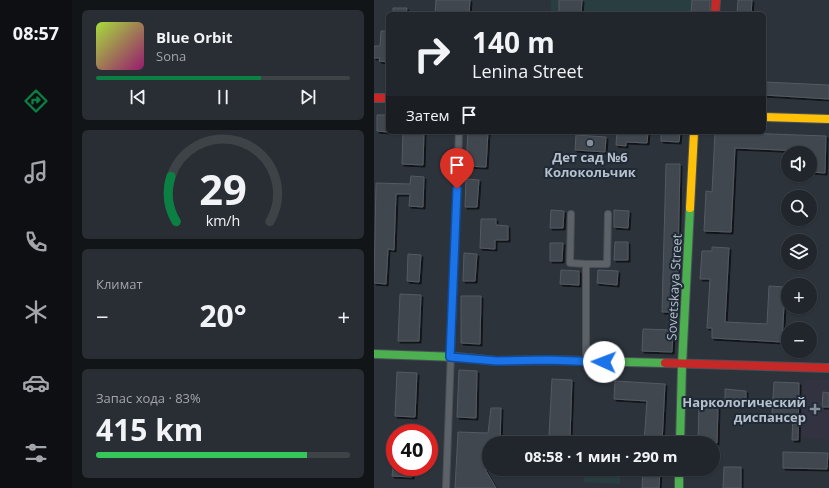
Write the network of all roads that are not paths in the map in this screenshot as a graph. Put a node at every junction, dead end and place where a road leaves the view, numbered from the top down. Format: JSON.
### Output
{"nodes":[{"id":1,"x":716,"y":0,"type":"edge"},
{"id":2,"x":715,"y":12,"type":"edge"},
{"id":3,"x":374,"y":98,"type":"edge"},
{"id":4,"x":386,"y":98,"type":"edge"},
{"id":5,"x":766,"y":116,"type":"edge"},
{"id":6,"x":829,"y":120,"type":"edge"},
{"id":7,"x":459,"y":134,"type":"edge"},
{"id":8,"x":694,"y":134,"type":"edge"},
{"id":9,"x":571,"y":214,"type":"dead end"},
{"id":10,"x":608,"y":214,"type":"dead end"},
{"id":11,"x":586,"y":264,"type":"junction"},
{"id":12,"x":374,"y":354,"type":"edge"},
{"id":13,"x":450,"y":357,"type":"junction"},
{"id":14,"x":586,"y":361,"type":"junction"},
{"id":15,"x":682,"y":364,"type":"junction"},
{"id":16,"x":829,"y":368,"type":"edge"},
{"id":17,"x":680,"y":436,"type":"edge"},
{"id":18,"x":680,"y":476,"type":"edge"},
{"id":19,"x":446,"y":488,"type":"edge"},
{"id":20,"x":679,"y":488,"type":"edge"}],
"edges":[{"from":1,"to":2,"type":"street"},
{"from":3,"to":4,"type":"street"},
{"from":5,"to":6,"type":"street"},
{"from":7,"to":13,"type":"street"},
{"from":8,"to":15,"type":"street","name":"Sovetskaya Street"},
{"from":9,"to":11,"type":"street"},
{"from":10,"to":11,"type":"street"},
{"from":11,"to":14,"type":"street"},
{"from":12,"to":13,"type":"street"},
{"from":13,"to":14,"type":"street"},
{"from":13,"to":19,"type":"street"},
{"from":14,"to":15,"type":"street"},
{"from":15,"to":16,"type":"street"},
{"from":15,"to":17,"type":"street","name":"Sovetskaya Street"},
{"from":18,"to":20,"type":"street"}]}
